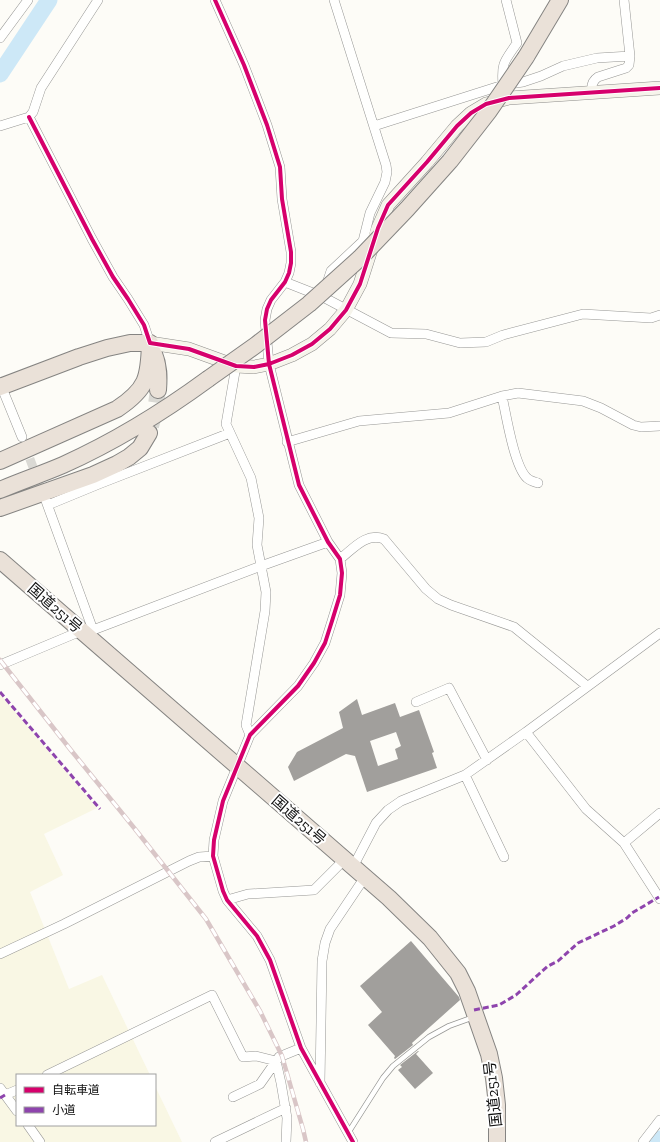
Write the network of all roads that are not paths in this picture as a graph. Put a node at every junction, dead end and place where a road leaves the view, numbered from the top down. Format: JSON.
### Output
{"nodes":[{"id":1,"x":28,"y":0,"type":"edge"},
{"id":2,"x":98,"y":0,"type":"edge"},
{"id":3,"x":216,"y":0,"type":"edge"},
{"id":4,"x":334,"y":0,"type":"edge"},
{"id":5,"x":506,"y":0,"type":"edge"},
{"id":6,"x":560,"y":0,"type":"edge"},
{"id":7,"x":624,"y":0,"type":"edge"},
{"id":8,"x":0,"y":38,"type":"edge"},
{"id":9,"x":630,"y":56,"type":"junction"},
{"id":10,"x":503,"y":85,"type":"junction"},
{"id":11,"x":660,"y":88,"type":"edge"},
{"id":12,"x":592,"y":92,"type":"junction"},
{"id":13,"x":28,"y":117,"type":"junction"},
{"id":14,"x":0,"y":126,"type":"edge"},
{"id":15,"x":374,"y":126,"type":"junction"},
{"id":16,"x":285,"y":282,"type":"junction"},
{"id":17,"x":323,"y":297,"type":"junction"},
{"id":18,"x":346,"y":310,"type":"junction"},
{"id":19,"x":660,"y":315,"type":"edge"},
{"id":20,"x":150,"y":343,"type":"junction"},
{"id":21,"x":269,"y":364,"type":"junction"},
{"id":22,"x":236,"y":366,"type":"junction"},
{"id":23,"x":0,"y":385,"type":"edge"},
{"id":24,"x":158,"y":390,"type":"tunnel mouth"},
{"id":25,"x":502,"y":396,"type":"junction"},
{"id":26,"x":140,"y":426,"type":"junction"},
{"id":27,"x":660,"y":426,"type":"edge"},
{"id":28,"x":230,"y":433,"type":"junction"},
{"id":29,"x":22,"y":437,"type":"tunnel mouth"},
{"id":30,"x":288,"y":442,"type":"junction"},
{"id":31,"x":0,"y":461,"type":"edge"},
{"id":32,"x":0,"y":480,"type":"edge"},
{"id":33,"x":538,"y":483,"type":"dead end"},
{"id":34,"x":0,"y":490,"type":"edge"},
{"id":35,"x":0,"y":508,"type":"edge"},
{"id":36,"x":328,"y":542,"type":"junction"},
{"id":37,"x":0,"y":560,"type":"edge"},
{"id":38,"x":340,"y":560,"type":"junction"},
{"id":39,"x":261,"y":566,"type":"junction"},
{"id":40,"x":87,"y":632,"type":"junction"},
{"id":41,"x":660,"y":633,"type":"edge"},
{"id":42,"x":0,"y":664,"type":"edge"},
{"id":43,"x":587,"y":686,"type":"junction"},
{"id":44,"x":416,"y":702,"type":"dead end"},
{"id":45,"x":526,"y":732,"type":"junction"},
{"id":46,"x":250,"y":735,"type":"junction"},
{"id":47,"x":487,"y":760,"type":"junction"},
{"id":48,"x":236,"y":765,"type":"junction"},
{"id":49,"x":466,"y":775,"type":"junction"},
{"id":50,"x":660,"y":813,"type":"edge"},
{"id":51,"x":624,"y":842,"type":"junction"},
{"id":52,"x":213,"y":856,"type":"junction"},
{"id":53,"x":504,"y":858,"type":"dead end"},
{"id":54,"x":354,"y":868,"type":"junction"},
{"id":55,"x":660,"y":899,"type":"edge"},
{"id":56,"x":227,"y":900,"type":"junction"},
{"id":57,"x":0,"y":954,"type":"edge"},
{"id":58,"x":476,"y":1016,"type":"junction"},
{"id":59,"x":301,"y":1048,"type":"junction"},
{"id":60,"x":276,"y":1061,"type":"junction"},
{"id":61,"x":49,"y":1074,"type":"edge"},
{"id":62,"x":320,"y":1085,"type":"junction"},
{"id":63,"x":16,"y":1090,"type":"edge"},
{"id":64,"x":3,"y":1092,"type":"edge"},
{"id":65,"x":233,"y":1097,"type":"dead end"},
{"id":66,"x":286,"y":1108,"type":"junction"},
{"id":67,"x":16,"y":1110,"type":"edge"},
{"id":68,"x":660,"y":1120,"type":"edge"},
{"id":69,"x":29,"y":1126,"type":"edge"},
{"id":70,"x":348,"y":1133,"type":"junction"},
{"id":71,"x":40,"y":1142,"type":"edge"},
{"id":72,"x":215,"y":1142,"type":"edge"},
{"id":73,"x":286,"y":1142,"type":"edge"},
{"id":74,"x":353,"y":1142,"type":"edge"},
{"id":75,"x":497,"y":1142,"type":"edge"},
{"id":76,"x":643,"y":1142,"type":"edge"}],
"edges":[{"from":1,"to":8,"type":"street"},
{"from":2,"to":13,"type":"street"},
{"from":3,"to":16,"type":"street"},
{"from":4,"to":15,"type":"street"},
{"from":5,"to":10,"type":"street"},
{"from":6,"to":26,"type":"highway","bridge":true},
{"from":7,"to":9,"type":"street"},
{"from":9,"to":10,"type":"street"},
{"from":9,"to":12,"type":"street"},
{"from":10,"to":15,"type":"street"},
{"from":11,"to":12,"type":"street"},
{"from":12,"to":18,"type":"street"},
{"from":13,"to":14,"type":"street"},
{"from":13,"to":20,"type":"street"},
{"from":15,"to":17,"type":"street"},
{"from":16,"to":17,"type":"street"},
{"from":16,"to":21,"type":"street"},
{"from":17,"to":18,"type":"street"},
{"from":18,"to":19,"type":"street"},
{"from":18,"to":21,"type":"street"},
{"from":20,"to":22,"type":"street"},
{"from":20,"to":23,"type":"highway"},
{"from":20,"to":24,"type":"highway"},
{"from":20,"to":31,"type":"highway"},
{"from":21,"to":22,"type":"street"},
{"from":21,"to":30,"type":"street"},
{"from":22,"to":28,"type":"street"},
{"from":23,"to":29,"type":"street"},
{"from":25,"to":27,"type":"street"},
{"from":25,"to":30,"type":"street"},
{"from":25,"to":33,"type":"street"},
{"from":26,"to":32,"type":"highway"},
{"from":26,"to":34,"type":"highway"},
{"from":26,"to":35,"type":"highway"},
{"from":28,"to":39,"type":"street"},
{"from":28,"to":40,"type":"street"},
{"from":30,"to":36,"type":"street"},
{"from":36,"to":38,"type":"street"},
{"from":36,"to":39,"type":"street"},
{"from":37,"to":40,"type":"highway","name":"国道251号"},
{"from":38,"to":43,"type":"street"},
{"from":38,"to":46,"type":"street"},
{"from":39,"to":40,"type":"street"},
{"from":39,"to":46,"type":"street"},
{"from":40,"to":42,"type":"street"},
{"from":40,"to":48,"type":"highway","name":"国道251号"},
{"from":41,"to":43,"type":"street"},
{"from":43,"to":45,"type":"street"},
{"from":44,"to":47,"type":"street"},
{"from":45,"to":47,"type":"street"},
{"from":45,"to":51,"type":"street"},
{"from":46,"to":48,"type":"street"},
{"from":47,"to":49,"type":"street"},
{"from":48,"to":52,"type":"street"},
{"from":48,"to":54,"type":"highway","name":"国道251号"},
{"from":49,"to":53,"type":"street"},
{"from":49,"to":54,"type":"street"},
{"from":50,"to":51,"type":"street"},
{"from":51,"to":55,"type":"street"},
{"from":52,"to":56,"type":"street"},
{"from":52,"to":57,"type":"street"},
{"from":54,"to":56,"type":"street"},
{"from":54,"to":58,"type":"highway","name":"国道251号"},
{"from":54,"to":62,"type":"street"},
{"from":56,"to":59,"type":"street"},
{"from":58,"to":70,"type":"lane"},
{"from":58,"to":75,"type":"highway","name":"国道251号"},
{"from":59,"to":60,"type":"street"},
{"from":59,"to":62,"type":"street"},
{"from":60,"to":61,"type":"street"},
{"from":60,"to":65,"type":"street"},
{"from":60,"to":66,"type":"street"},
{"from":62,"to":70,"type":"street"},
{"from":63,"to":64,"type":"street"},
{"from":64,"to":67,"type":"street"},
{"from":66,"to":72,"type":"street"},
{"from":66,"to":73,"type":"street"},
{"from":68,"to":76,"type":"street"},
{"from":69,"to":71,"type":"street"},
{"from":70,"to":74,"type":"street"}]}
